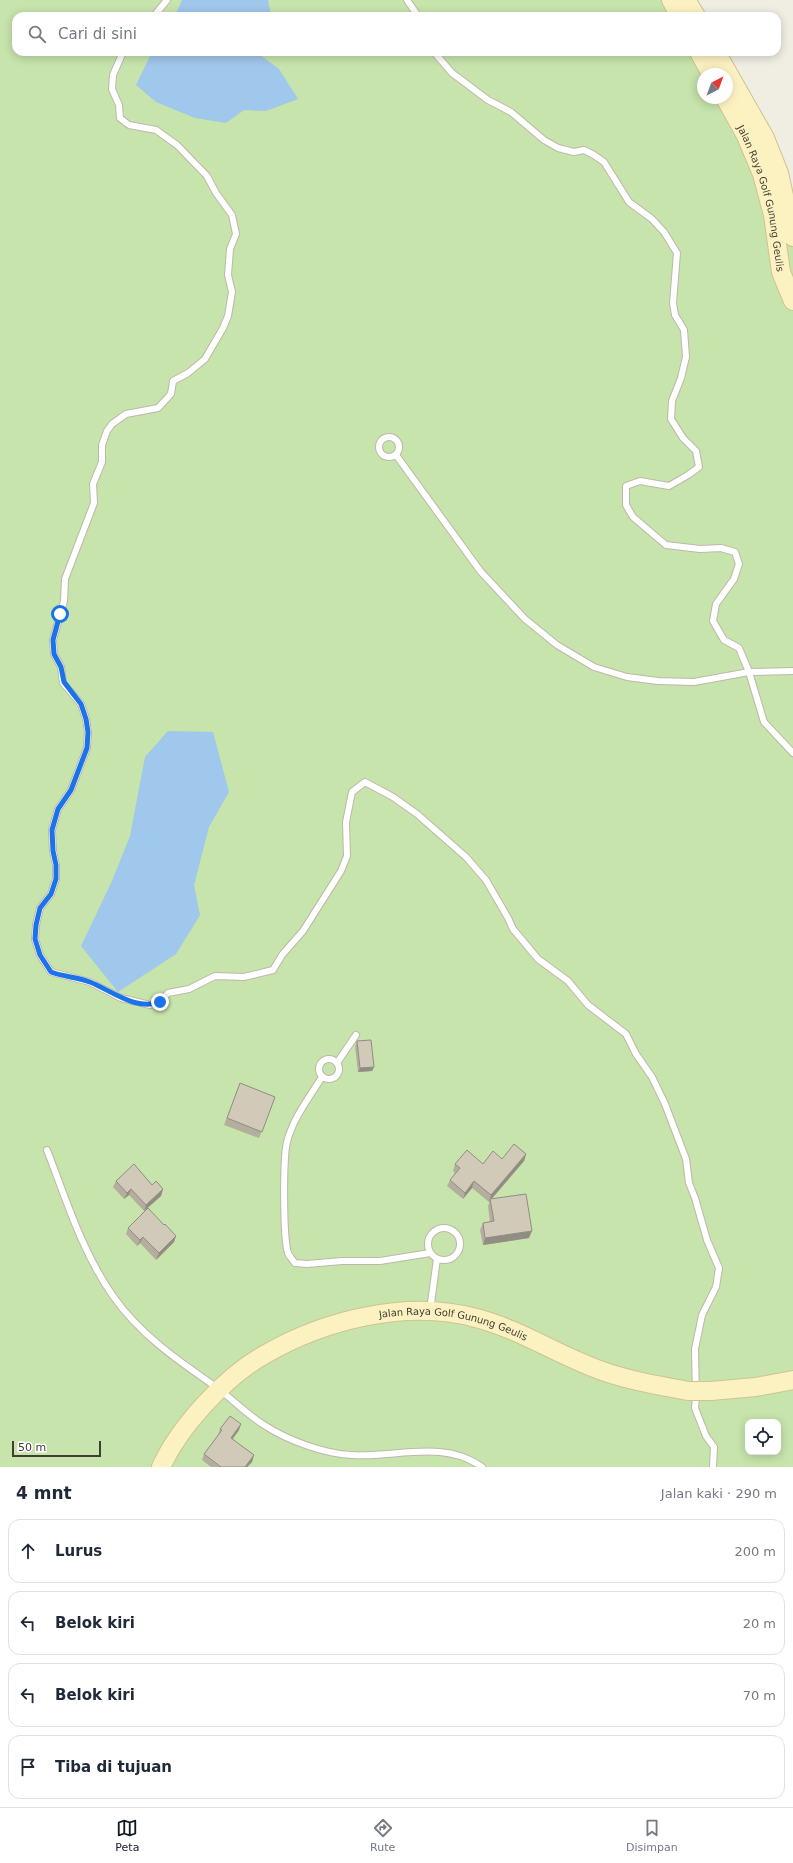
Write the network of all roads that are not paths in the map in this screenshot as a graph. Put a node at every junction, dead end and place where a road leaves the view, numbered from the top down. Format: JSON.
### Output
{"nodes":[{"id":1,"x":167,"y":0,"type":"edge"},
{"id":2,"x":407,"y":0,"type":"edge"},
{"id":3,"x":671,"y":0,"type":"edge"},
{"id":4,"x":686,"y":0,"type":"edge"},
{"id":5,"x":157,"y":12,"type":"edge"},
{"id":6,"x":415,"y":12,"type":"edge"},
{"id":7,"x":678,"y":12,"type":"edge"},
{"id":8,"x":694,"y":12,"type":"edge"},
{"id":9,"x":121,"y":56,"type":"edge"},
{"id":10,"x":437,"y":56,"type":"edge"},
{"id":11,"x":701,"y":56,"type":"edge"},
{"id":12,"x":718,"y":56,"type":"edge"},
{"id":13,"x":708,"y":68,"type":"edge"},
{"id":14,"x":728,"y":104,"type":"edge"},
{"id":15,"x":793,"y":237,"type":"edge"},
{"id":16,"x":793,"y":302,"type":"edge"},
{"id":17,"x":396,"y":455,"type":"dead end"},
{"id":18,"x":793,"y":671,"type":"edge"},
{"id":19,"x":749,"y":672,"type":"junction"},
{"id":20,"x":793,"y":753,"type":"edge"},
{"id":21,"x":356,"y":1035,"type":"dead end"},
{"id":22,"x":337,"y":1063,"type":"junction"},
{"id":23,"x":322,"y":1077,"type":"junction"},
{"id":24,"x":47,"y":1150,"type":"dead end"},
{"id":25,"x":430,"y":1253,"type":"junction"},
{"id":26,"x":437,"y":1259,"type":"junction"},
{"id":27,"x":430,"y":1310,"type":"junction"},
{"id":28,"x":793,"y":1380,"type":"edge"},
{"id":29,"x":220,"y":1390,"type":"junction"},
{"id":30,"x":161,"y":1467,"type":"edge"},
{"id":31,"x":482,"y":1467,"type":"edge"},
{"id":32,"x":713,"y":1467,"type":"edge"}],
"edges":[{"from":1,"to":5,"type":"lane"},
{"from":2,"to":6,"type":"lane"},
{"from":3,"to":7,"type":"main road"},
{"from":4,"to":8,"type":"main road"},
{"from":9,"to":32,"type":"lane"},
{"from":10,"to":19,"type":"lane"},
{"from":11,"to":13,"type":"main road"},
{"from":12,"to":15,"type":"main road","name":"Jalan Raya Golf Gunung Geulis"},
{"from":14,"to":16,"type":"main road","name":"Jalan Raya Golf Gunung Geulis"},
{"from":17,"to":19,"type":"lane"},
{"from":18,"to":19,"type":"lane"},
{"from":19,"to":20,"type":"lane"},
{"from":21,"to":22,"type":"lane"},
{"from":22,"to":23,"type":"lane"},
{"from":22,"to":23,"type":"lane"},
{"from":23,"to":25,"type":"lane"},
{"from":24,"to":29,"type":"lane"},
{"from":25,"to":26,"type":"lane"},
{"from":25,"to":26,"type":"lane"},
{"from":26,"to":27,"type":"lane"},
{"from":27,"to":28,"type":"main road","name":"Jalan Raya Golf Gunung Geulis","bridge":true},
{"from":27,"to":29,"type":"main road","name":"Jalan Raya Golf Gunung Geulis"},
{"from":29,"to":30,"type":"main road","name":"Jalan Raya Golf Gunung Geulis"},
{"from":29,"to":31,"type":"lane"}]}
